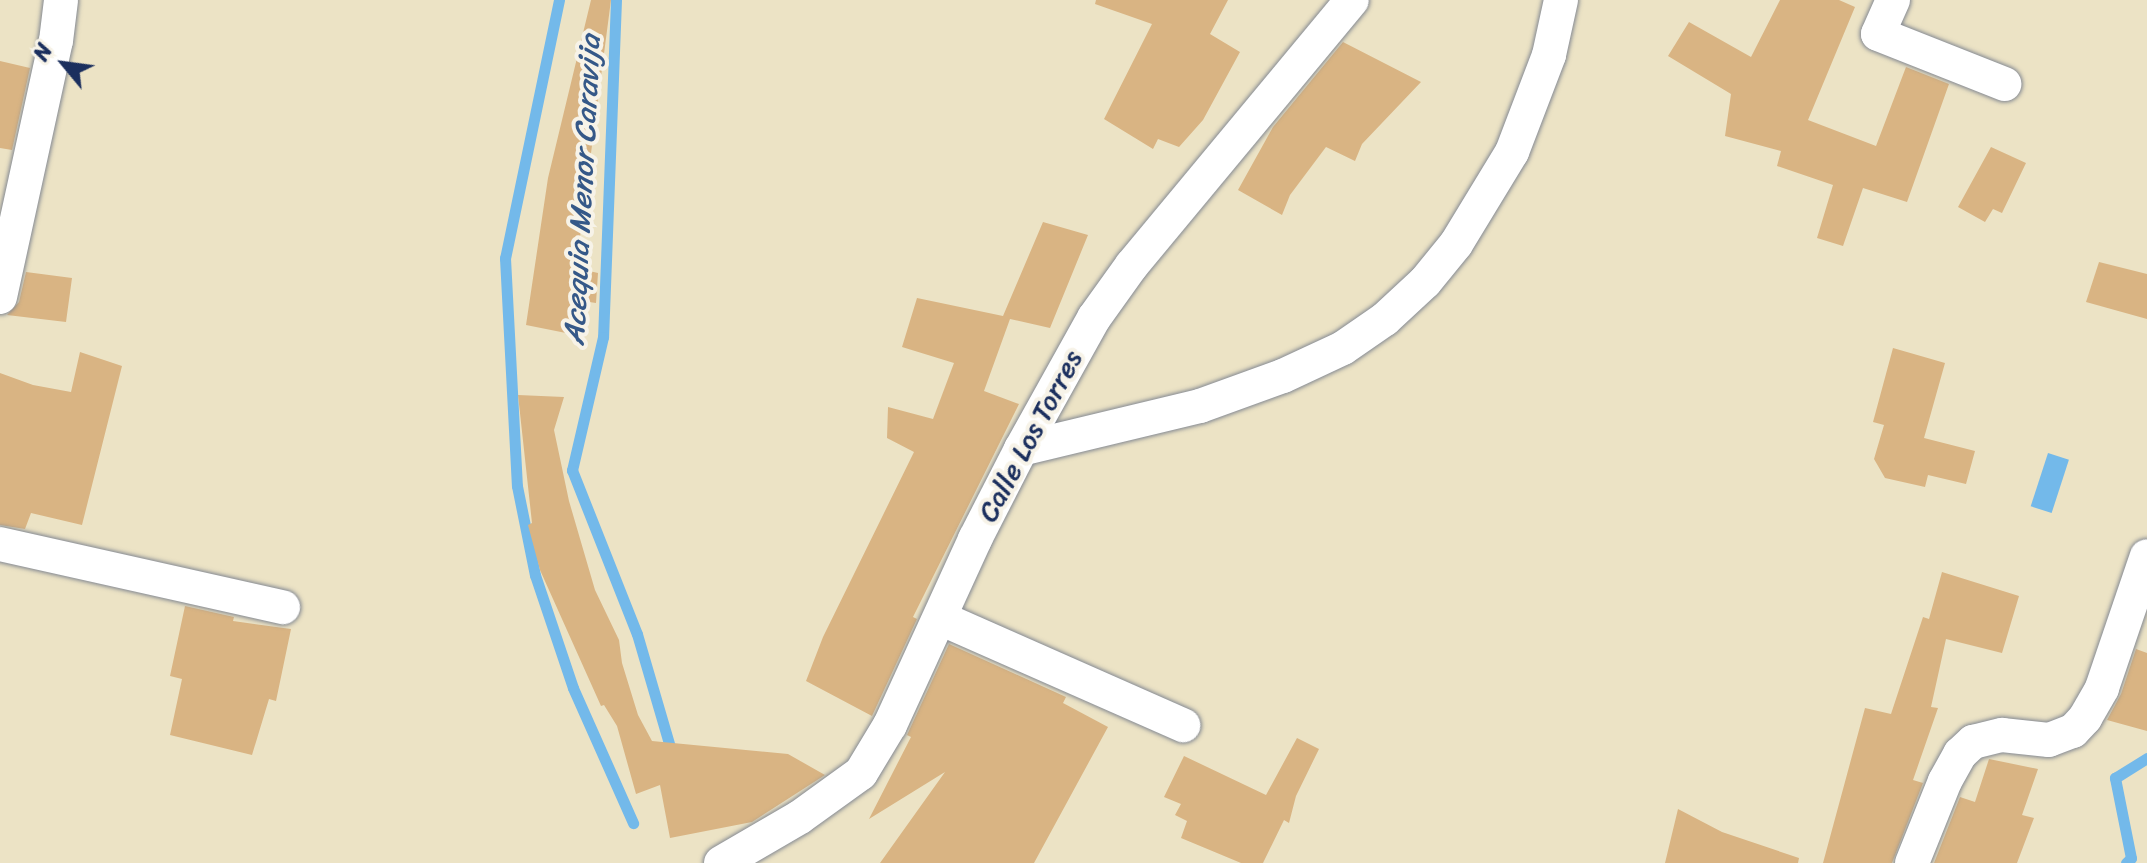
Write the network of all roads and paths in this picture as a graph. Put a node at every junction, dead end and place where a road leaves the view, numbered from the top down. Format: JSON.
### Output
{"nodes":[{"id":1,"x":61,"y":0,"type":"edge"},
{"id":2,"x":1352,"y":0,"type":"edge"},
{"id":3,"x":1561,"y":0,"type":"edge"},
{"id":4,"x":1893,"y":0,"type":"edge"},
{"id":5,"x":2004,"y":84,"type":"dead end"},
{"id":6,"x":0,"y":297,"type":"edge"},
{"id":7,"x":1021,"y":449,"type":"junction"},
{"id":8,"x":0,"y":544,"type":"edge"},
{"id":9,"x":2147,"y":556,"type":"edge"},
{"id":10,"x":283,"y":607,"type":"dead end"},
{"id":11,"x":940,"y":618,"type":"junction"},
{"id":12,"x":1183,"y":725,"type":"dead end"},
{"id":13,"x":721,"y":863,"type":"edge"},
{"id":14,"x":1912,"y":863,"type":"edge"}],
"edges":[{"from":1,"to":6,"type":"street"},
{"from":2,"to":7,"type":"street","name":"Calle Los Torres"},
{"from":3,"to":7,"type":"street"},
{"from":4,"to":5,"type":"street"},
{"from":7,"to":11,"type":"street","name":"Calle Los Torres"},
{"from":8,"to":10,"type":"street"},
{"from":9,"to":14,"type":"street"},
{"from":11,"to":12,"type":"street"},
{"from":11,"to":13,"type":"street","name":"Calle Los Torres"}]}
